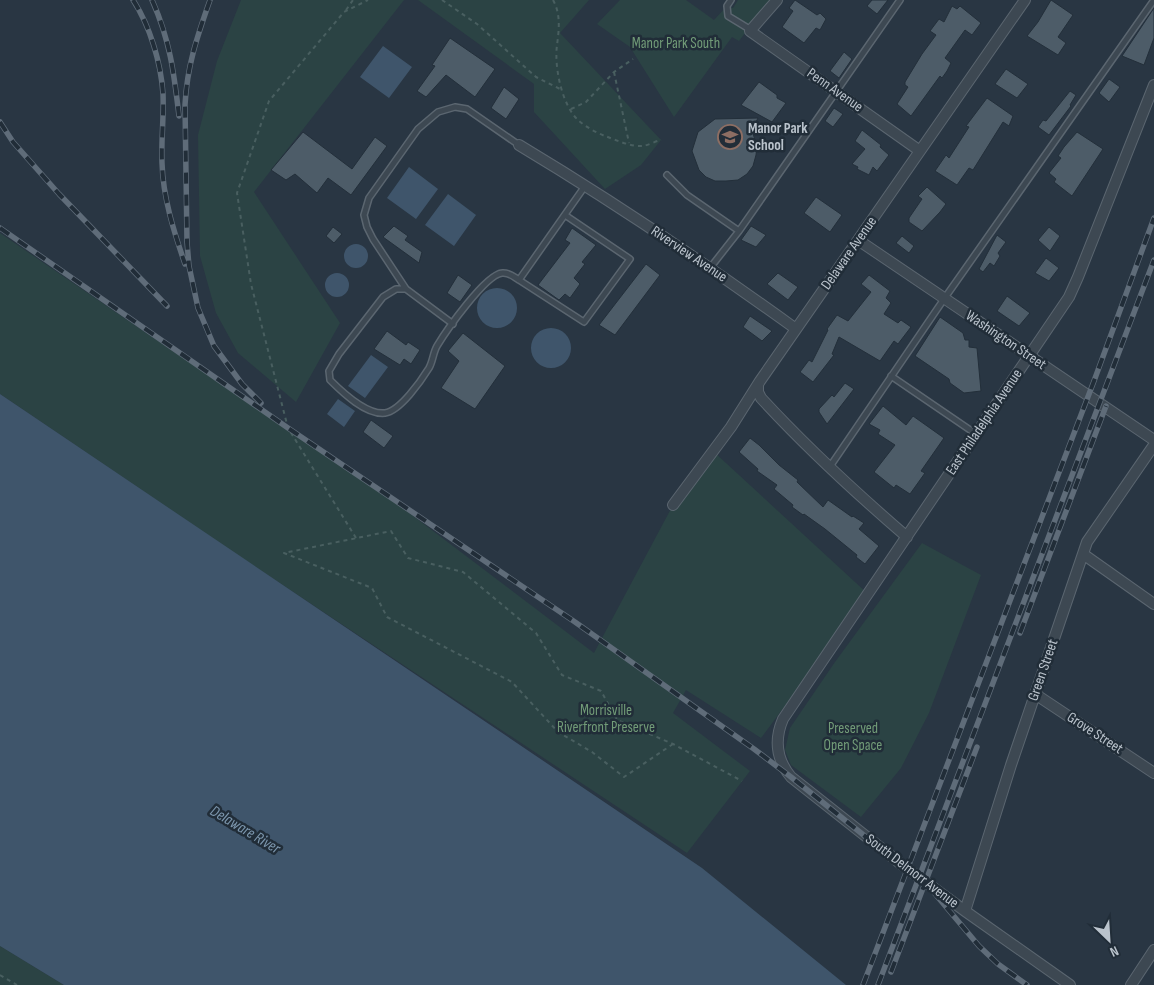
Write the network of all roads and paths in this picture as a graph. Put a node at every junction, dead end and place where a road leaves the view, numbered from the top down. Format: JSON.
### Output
{"nodes":[{"id":1,"x":353,"y":0,"type":"edge"},
{"id":2,"x":368,"y":0,"type":"edge"},
{"id":3,"x":442,"y":0,"type":"edge"},
{"id":4,"x":553,"y":0,"type":"edge"},
{"id":5,"x":731,"y":0,"type":"edge"},
{"id":6,"x":777,"y":0,"type":"edge"},
{"id":7,"x":900,"y":0,"type":"edge"},
{"id":8,"x":1024,"y":0,"type":"edge"},
{"id":9,"x":1154,"y":0,"type":"edge"},
{"id":10,"x":344,"y":12,"type":"junction"},
{"id":11,"x":751,"y":30,"type":"junction"},
{"id":12,"x":633,"y":59,"type":"dead end"},
{"id":13,"x":614,"y":72,"type":"junction"},
{"id":14,"x":1154,"y":86,"type":"edge"},
{"id":15,"x":562,"y":90,"type":"junction"},
{"id":16,"x":836,"y":90,"type":"junction"},
{"id":17,"x":571,"y":110,"type":"junction"},
{"id":18,"x":661,"y":140,"type":"dead end"},
{"id":19,"x":630,"y":144,"type":"junction"},
{"id":20,"x":519,"y":145,"type":"joint"},
{"id":21,"x":920,"y":151,"type":"junction"},
{"id":22,"x":667,"y":175,"type":"dead end"},
{"id":23,"x":583,"y":184,"type":"junction"},
{"id":24,"x":565,"y":215,"type":"junction"},
{"id":25,"x":739,"y":231,"type":"junction"},
{"id":26,"x":858,"y":240,"type":"junction"},
{"id":27,"x":710,"y":268,"type":"junction"},
{"id":28,"x":519,"y":280,"type":"junction"},
{"id":29,"x":406,"y":289,"type":"junction"},
{"id":30,"x":944,"y":299,"type":"junction"},
{"id":31,"x":453,"y":324,"type":"junction"},
{"id":32,"x":796,"y":329,"type":"junction"},
{"id":33,"x":1030,"y":355,"type":"junction"},
{"id":34,"x":891,"y":376,"type":"junction"},
{"id":35,"x":758,"y":385,"type":"junction"},
{"id":36,"x":976,"y":434,"type":"junction"},
{"id":37,"x":1154,"y":440,"type":"edge"},
{"id":38,"x":1154,"y":445,"type":"edge"},
{"id":39,"x":829,"y":468,"type":"junction"},
{"id":40,"x":673,"y":505,"type":"dead end"},
{"id":41,"x":907,"y":537,"type":"junction"},
{"id":42,"x":356,"y":538,"type":"junction"},
{"id":43,"x":1083,"y":554,"type":"junction"},
{"id":44,"x":1154,"y":604,"type":"edge"},
{"id":45,"x":1035,"y":694,"type":"junction"},
{"id":46,"x":777,"y":739,"type":"joint"},
{"id":47,"x":673,"y":744,"type":"junction"},
{"id":48,"x":1154,"y":773,"type":"edge"},
{"id":49,"x":742,"y":781,"type":"dead end"},
{"id":50,"x":965,"y":911,"type":"junction"},
{"id":51,"x":1154,"y":950,"type":"edge"},
{"id":52,"x":0,"y":975,"type":"edge"},
{"id":53,"x":17,"y":985,"type":"edge"},
{"id":54,"x":1070,"y":985,"type":"edge"},
{"id":55,"x":1131,"y":985,"type":"edge"}],
"edges":[{"from":1,"to":10,"type":"path"},
{"from":2,"to":10,"type":"path"},
{"from":3,"to":15,"type":"path"},
{"from":4,"to":15,"type":"path"},
{"from":5,"to":11,"type":"lane"},
{"from":6,"to":11,"type":"street"},
{"from":7,"to":16,"type":"lane"},
{"from":8,"to":21,"type":"street","name":"Delaware Avenue"},
{"from":9,"to":30,"type":"lane"},
{"from":10,"to":42,"type":"path"},
{"from":11,"to":16,"type":"street","name":"Penn Avenue"},
{"from":12,"to":13,"type":"path"},
{"from":13,"to":17,"type":"path"},
{"from":13,"to":19,"type":"path"},
{"from":14,"to":33,"type":"street","name":"East Philadelphia Avenue"},
{"from":15,"to":17,"type":"path"},
{"from":16,"to":21,"type":"street","name":"Penn Avenue"},
{"from":16,"to":25,"type":"lane"},
{"from":17,"to":19,"type":"path"},
{"from":18,"to":19,"type":"path"},
{"from":20,"to":23,"type":"street","name":"Riverview Avenue"},
{"from":20,"to":29,"type":"lane"},
{"from":21,"to":26,"type":"street","name":"Delaware Avenue"},
{"from":22,"to":25,"type":"lane"},
{"from":23,"to":24,"type":"lane"},
{"from":23,"to":27,"type":"street","name":"Riverview Avenue"},
{"from":24,"to":28,"type":"lane"},
{"from":24,"to":28,"type":"lane"},
{"from":25,"to":27,"type":"lane"},
{"from":26,"to":30,"type":"street","name":"Washington Street"},
{"from":26,"to":32,"type":"street","name":"Delaware Avenue"},
{"from":27,"to":32,"type":"street","name":"Riverview Avenue"},
{"from":28,"to":31,"type":"lane"},
{"from":29,"to":31,"type":"lane"},
{"from":29,"to":31,"type":"lane"},
{"from":30,"to":33,"type":"street","name":"Washington Street"},
{"from":30,"to":34,"type":"lane"},
{"from":32,"to":35,"type":"street","name":"Delaware Avenue"},
{"from":33,"to":36,"type":"street","name":"East Philadelphia Avenue"},
{"from":33,"to":37,"type":"street","name":"Washington Street"},
{"from":34,"to":36,"type":"lane"},
{"from":34,"to":39,"type":"lane"},
{"from":35,"to":39,"type":"street"},
{"from":35,"to":40,"type":"street","name":"Delaware Avenue"},
{"from":36,"to":41,"type":"street","name":"East Philadelphia Avenue"},
{"from":38,"to":43,"type":"street","name":"Green Street"},
{"from":39,"to":41,"type":"street"},
{"from":41,"to":46,"type":"street","name":"East Philadelphia Avenue"},
{"from":42,"to":47,"type":"path"},
{"from":42,"to":47,"type":"path"},
{"from":43,"to":44,"type":"street"},
{"from":43,"to":45,"type":"street","name":"Green Street"},
{"from":45,"to":48,"type":"street","name":"Grove Street"},
{"from":45,"to":50,"type":"street","name":"Green Street"},
{"from":46,"to":50,"type":"street","name":"South Delmorr Avenue"},
{"from":47,"to":49,"type":"path"},
{"from":50,"to":54,"type":"street","name":"South Delmorr Avenue"},
{"from":51,"to":55,"type":"street"},
{"from":52,"to":53,"type":"path"}]}
